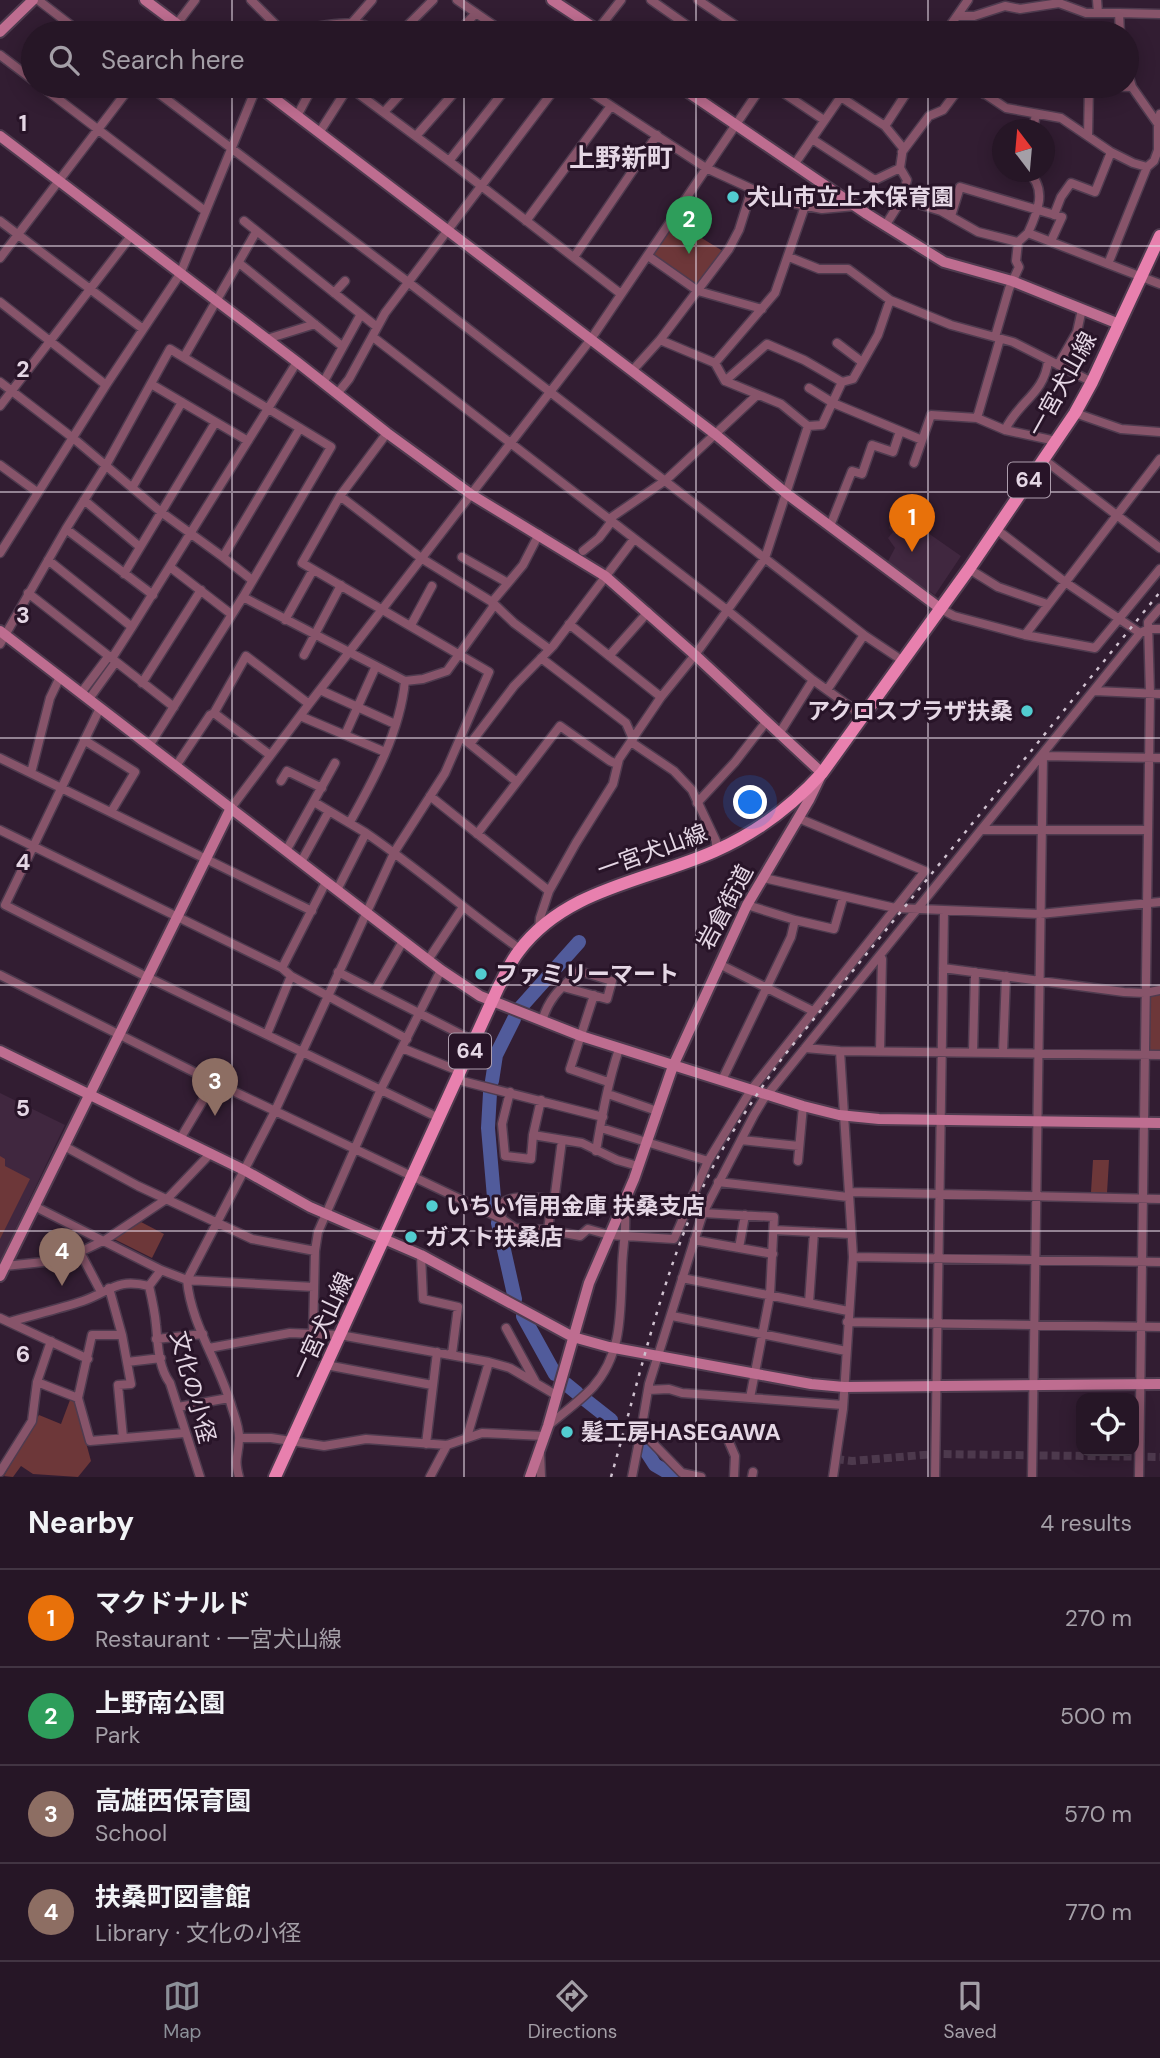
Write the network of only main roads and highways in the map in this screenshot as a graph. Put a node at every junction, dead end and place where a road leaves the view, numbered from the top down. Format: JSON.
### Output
{"nodes":[{"id":1,"x":1160,"y":236,"type":"edge"},
{"id":2,"x":275,"y":1477,"type":"edge"}],
"edges":[{"from":1,"to":2,"type":"main road","name":"一宮犬山線","number":"64"}]}
